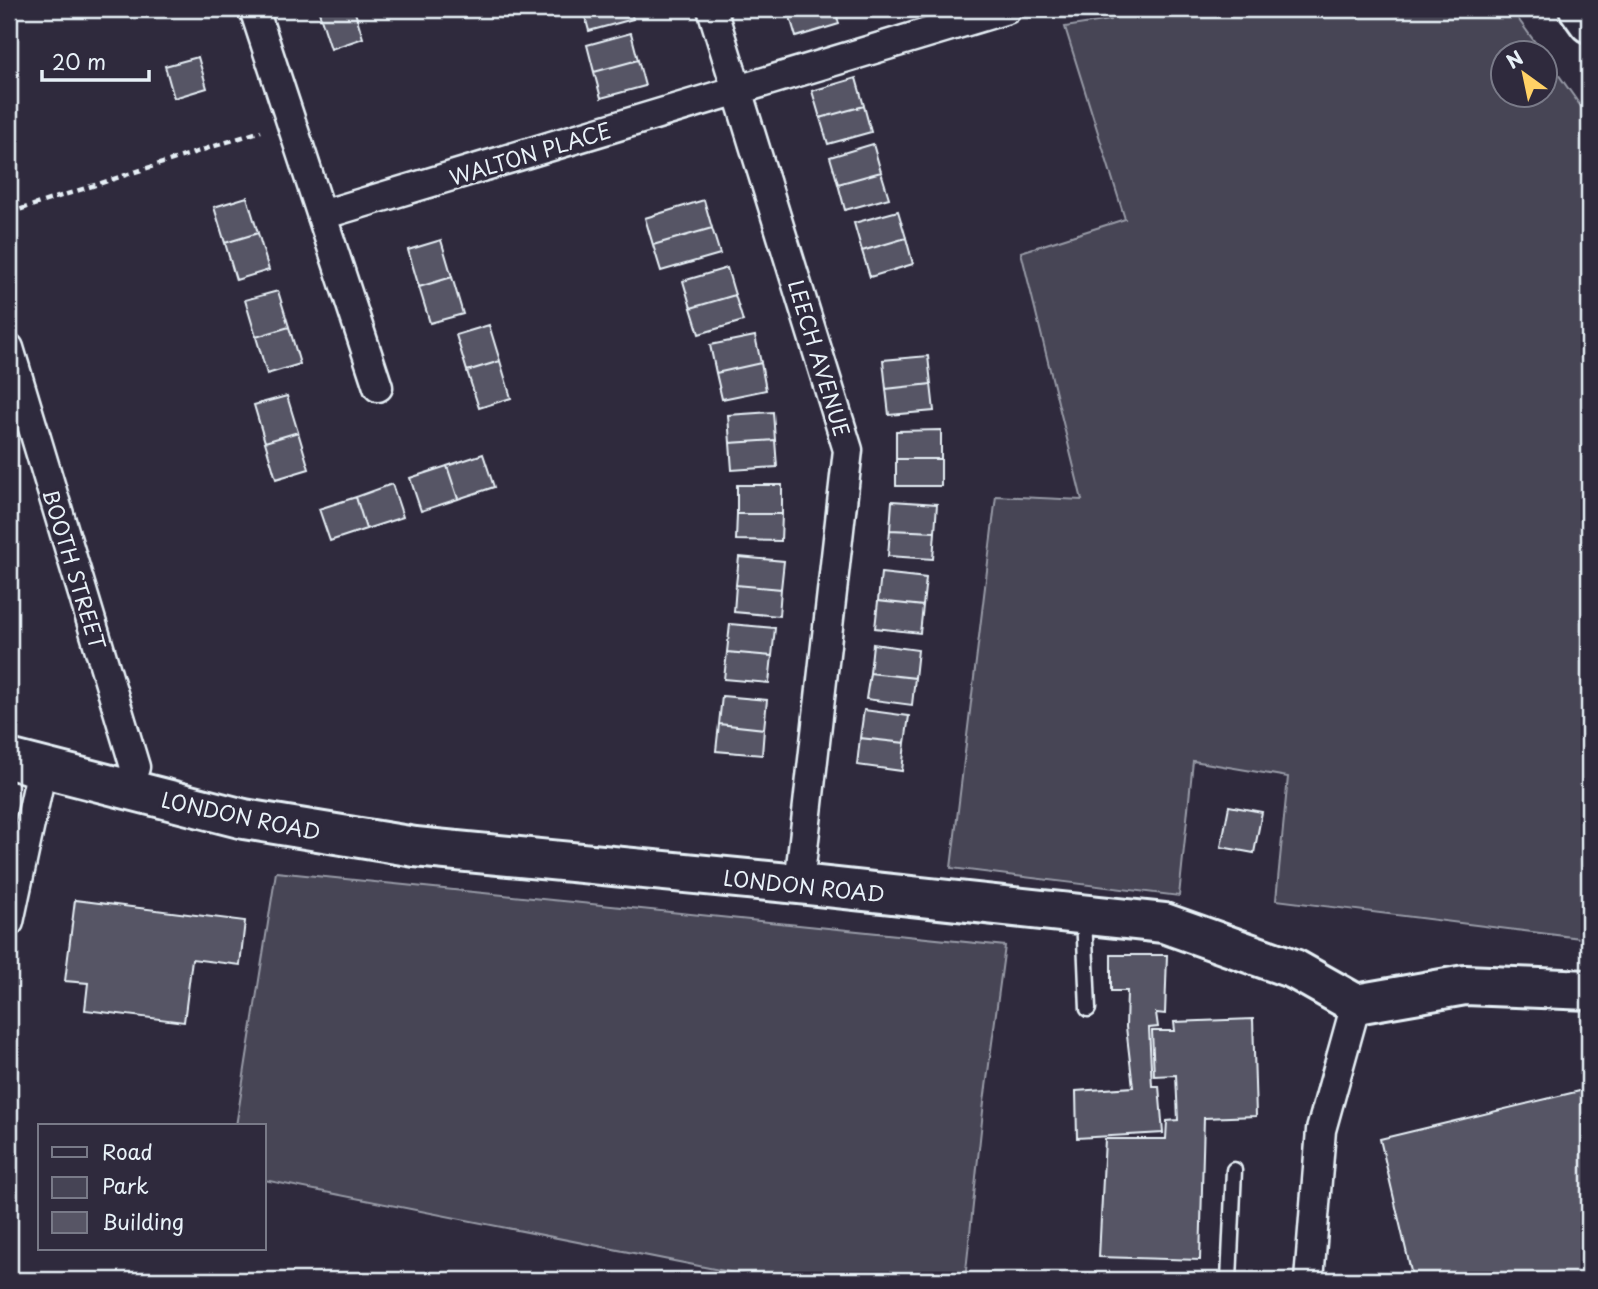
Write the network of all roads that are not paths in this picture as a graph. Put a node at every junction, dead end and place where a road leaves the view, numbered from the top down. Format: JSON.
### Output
{"nodes":[{"id":1,"x":254,"y":9,"type":"edge"},
{"id":2,"x":712,"y":9,"type":"edge"},
{"id":3,"x":1007,"y":9,"type":"edge"},
{"id":4,"x":1579,"y":9,"type":"edge"},
{"id":5,"x":1589,"y":23,"type":"edge"},
{"id":6,"x":738,"y":91,"type":"junction"},
{"id":7,"x":322,"y":215,"type":"junction"},
{"id":8,"x":9,"y":348,"type":"edge"},
{"id":9,"x":378,"y":387,"type":"dead end"},
{"id":10,"x":25,"y":764,"type":"edge"},
{"id":11,"x":128,"y":790,"type":"junction"},
{"id":12,"x":799,"y":884,"type":"junction"},
{"id":13,"x":1084,"y":915,"type":"junction"},
{"id":14,"x":9,"y":922,"type":"edge"},
{"id":15,"x":1589,"y":990,"type":"edge"},
{"id":16,"x":1356,"y":1004,"type":"junction"},
{"id":17,"x":1088,"y":1009,"type":"dead end"},
{"id":18,"x":1234,"y":1170,"type":"dead end"},
{"id":19,"x":1228,"y":1280,"type":"edge"},
{"id":20,"x":1309,"y":1280,"type":"edge"}],
"edges":[{"from":1,"to":7,"type":"street"},
{"from":2,"to":6,"type":"street","name":"LEECH AVENUE"},
{"from":3,"to":6,"type":"street","name":"WALTON PLACE"},
{"from":4,"to":5,"type":"main road"},
{"from":6,"to":7,"type":"street","name":"WALTON PLACE"},
{"from":6,"to":12,"type":"street","name":"LEECH AVENUE"},
{"from":7,"to":9,"type":"street"},
{"from":8,"to":11,"type":"street","name":"BOOTH STREET"},
{"from":10,"to":11,"type":"main road","name":"LONDON ROAD"},
{"from":10,"to":14,"type":"street"},
{"from":11,"to":12,"type":"main road","name":"LONDON ROAD"},
{"from":12,"to":13,"type":"main road","name":"LONDON ROAD"},
{"from":13,"to":16,"type":"main road","name":"LONDON ROAD"},
{"from":13,"to":17,"type":"lane"},
{"from":15,"to":16,"type":"main road"},
{"from":16,"to":20,"type":"street"},
{"from":18,"to":19,"type":"lane"}]}
